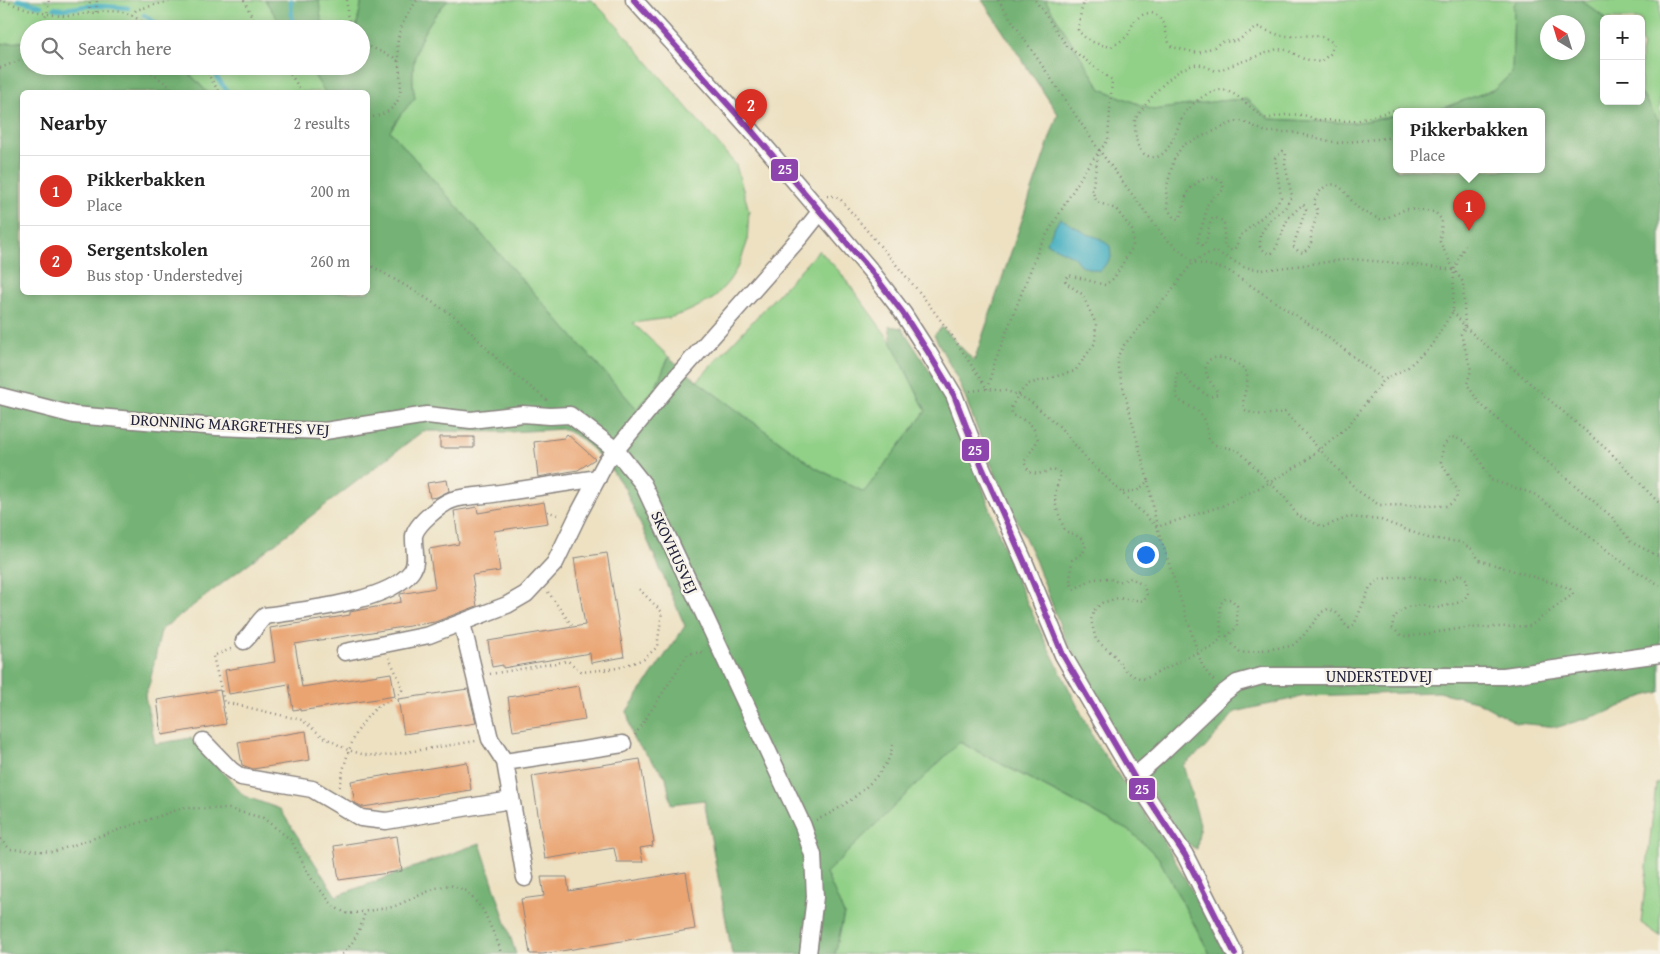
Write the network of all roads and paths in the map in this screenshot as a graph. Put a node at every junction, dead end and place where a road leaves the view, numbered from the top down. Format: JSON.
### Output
{"nodes":[{"id":1,"x":0,"y":0,"type":"edge"},
{"id":2,"x":49,"y":0,"type":"edge"},
{"id":3,"x":90,"y":0,"type":"edge"},
{"id":4,"x":97,"y":0,"type":"edge"},
{"id":5,"x":173,"y":0,"type":"edge"},
{"id":6,"x":244,"y":0,"type":"edge"},
{"id":7,"x":347,"y":0,"type":"edge"},
{"id":8,"x":417,"y":0,"type":"edge"},
{"id":9,"x":634,"y":0,"type":"edge"},
{"id":10,"x":998,"y":0,"type":"edge"},
{"id":11,"x":1034,"y":0,"type":"edge"},
{"id":12,"x":1085,"y":0,"type":"edge"},
{"id":13,"x":9,"y":1,"type":"edge"},
{"id":14,"x":96,"y":12,"type":"junction"},
{"id":15,"x":89,"y":13,"type":"junction"},
{"id":16,"x":47,"y":14,"type":"junction"},
{"id":17,"x":132,"y":16,"type":"junction"},
{"id":18,"x":43,"y":20,"type":"edge"},
{"id":19,"x":138,"y":20,"type":"edge"},
{"id":20,"x":254,"y":20,"type":"edge"},
{"id":21,"x":348,"y":20,"type":"edge"},
{"id":22,"x":370,"y":47,"type":"edge"},
{"id":23,"x":20,"y":61,"type":"edge"},
{"id":24,"x":398,"y":61,"type":"junction"},
{"id":25,"x":0,"y":68,"type":"edge"},
{"id":26,"x":155,"y":75,"type":"edge"},
{"id":27,"x":209,"y":75,"type":"edge"},
{"id":28,"x":291,"y":75,"type":"edge"},
{"id":29,"x":174,"y":90,"type":"edge"},
{"id":30,"x":219,"y":90,"type":"edge"},
{"id":31,"x":301,"y":90,"type":"edge"},
{"id":32,"x":1393,"y":110,"type":"edge"},
{"id":33,"x":370,"y":117,"type":"edge"},
{"id":34,"x":1393,"y":134,"type":"edge"},
{"id":35,"x":1099,"y":150,"type":"junction"},
{"id":36,"x":808,"y":197,"type":"junction"},
{"id":37,"x":820,"y":212,"type":"junction"},
{"id":38,"x":1466,"y":242,"type":"dead end"},
{"id":39,"x":1193,"y":262,"type":"junction"},
{"id":40,"x":370,"y":265,"type":"edge"},
{"id":41,"x":1454,"y":270,"type":"junction"},
{"id":42,"x":1453,"y":311,"type":"junction"},
{"id":43,"x":1465,"y":327,"type":"junction"},
{"id":44,"x":1384,"y":380,"type":"junction"},
{"id":45,"x":987,"y":389,"type":"junction"},
{"id":46,"x":954,"y":395,"type":"junction"},
{"id":47,"x":1018,"y":395,"type":"junction"},
{"id":48,"x":0,"y":396,"type":"edge"},
{"id":49,"x":570,"y":415,"type":"junction"},
{"id":50,"x":1320,"y":449,"type":"junction"},
{"id":51,"x":611,"y":456,"type":"junction"},
{"id":52,"x":598,"y":478,"type":"junction"},
{"id":53,"x":1148,"y":481,"type":"junction"},
{"id":54,"x":1269,"y":483,"type":"junction"},
{"id":55,"x":1123,"y":492,"type":"junction"},
{"id":56,"x":1660,"y":504,"type":"edge"},
{"id":57,"x":1157,"y":527,"type":"junction"},
{"id":58,"x":1660,"y":557,"type":"edge"},
{"id":59,"x":540,"y":581,"type":"junction"},
{"id":60,"x":1660,"y":586,"type":"edge"},
{"id":61,"x":637,"y":587,"type":"dead end"},
{"id":62,"x":462,"y":623,"type":"junction"},
{"id":63,"x":573,"y":627,"type":"dead end"},
{"id":64,"x":244,"y":641,"type":"joint"},
{"id":65,"x":383,"y":645,"type":"junction"},
{"id":66,"x":720,"y":649,"type":"junction"},
{"id":67,"x":345,"y":652,"type":"dead end"},
{"id":68,"x":1198,"y":652,"type":"junction"},
{"id":69,"x":1660,"y":654,"type":"edge"},
{"id":70,"x":475,"y":677,"type":"junction"},
{"id":71,"x":1225,"y":692,"type":"junction"},
{"id":72,"x":490,"y":739,"type":"junction"},
{"id":73,"x":203,"y":741,"type":"dead end"},
{"id":74,"x":628,"y":741,"type":"joint"},
{"id":75,"x":893,"y":743,"type":"dead end"},
{"id":76,"x":348,"y":750,"type":"junction"},
{"id":77,"x":505,"y":762,"type":"junction"},
{"id":78,"x":1134,"y":776,"type":"junction"},
{"id":79,"x":511,"y":800,"type":"junction"},
{"id":80,"x":335,"y":803,"type":"junction"},
{"id":81,"x":803,"y":826,"type":"junction"},
{"id":82,"x":0,"y":839,"type":"edge"},
{"id":83,"x":525,"y":878,"type":"dead end"},
{"id":84,"x":365,"y":911,"type":"junction"},
{"id":85,"x":342,"y":954,"type":"edge"},
{"id":86,"x":501,"y":954,"type":"edge"},
{"id":87,"x":808,"y":954,"type":"edge"},
{"id":88,"x":1234,"y":954,"type":"edge"}],
"edges":[{"from":1,"to":13,"type":"path"},
{"from":2,"to":16,"type":"path"},
{"from":3,"to":15,"type":"path"},
{"from":4,"to":14,"type":"path"},
{"from":5,"to":17,"type":"path"},
{"from":6,"to":20,"type":"path"},
{"from":7,"to":21,"type":"path"},
{"from":8,"to":24,"type":"path"},
{"from":9,"to":36,"type":"street"},
{"from":10,"to":35,"type":"path"},
{"from":11,"to":35,"type":"path"},
{"from":12,"to":32,"type":"path"},
{"from":13,"to":16,"type":"path"},
{"from":14,"to":15,"type":"path"},
{"from":14,"to":17,"type":"path"},
{"from":15,"to":16,"type":"path"},
{"from":16,"to":18,"type":"path"},
{"from":17,"to":19,"type":"path"},
{"from":22,"to":24,"type":"path"},
{"from":23,"to":25,"type":"path"},
{"from":24,"to":33,"type":"path"},
{"from":26,"to":29,"type":"path"},
{"from":27,"to":30,"type":"path"},
{"from":28,"to":31,"type":"path"},
{"from":34,"to":41,"type":"path"},
{"from":35,"to":39,"type":"path"},
{"from":35,"to":45,"type":"path"},
{"from":35,"to":47,"type":"path"},
{"from":36,"to":37,"type":"street"},
{"from":36,"to":45,"type":"path"},
{"from":37,"to":46,"type":"street"},
{"from":37,"to":51,"type":"street"},
{"from":38,"to":41,"type":"path"},
{"from":39,"to":41,"type":"path"},
{"from":39,"to":44,"type":"path"},
{"from":39,"to":53,"type":"path"},
{"from":40,"to":49,"type":"path"},
{"from":41,"to":42,"type":"path"},
{"from":41,"to":43,"type":"path"},
{"from":42,"to":43,"type":"path"},
{"from":42,"to":44,"type":"path"},
{"from":43,"to":56,"type":"path"},
{"from":43,"to":58,"type":"path"},
{"from":44,"to":50,"type":"path"},
{"from":45,"to":46,"type":"path"},
{"from":45,"to":47,"type":"path"},
{"from":46,"to":78,"type":"street"},
{"from":47,"to":55,"type":"path"},
{"from":47,"to":68,"type":"path"},
{"from":48,"to":49,"type":"street","name":"DRONNING MARGRETHES VEJ"},
{"from":49,"to":51,"type":"street","name":"SKOVHUSVEJ"},
{"from":50,"to":54,"type":"path"},
{"from":50,"to":54,"type":"path"},
{"from":50,"to":60,"type":"path"},
{"from":51,"to":52,"type":"street"},
{"from":51,"to":66,"type":"street","name":"SKOVHUSVEJ"},
{"from":52,"to":59,"type":"street"},
{"from":52,"to":64,"type":"street"},
{"from":53,"to":55,"type":"path"},
{"from":53,"to":57,"type":"path"},
{"from":54,"to":57,"type":"path"},
{"from":54,"to":68,"type":"path"},
{"from":55,"to":57,"type":"path"},
{"from":57,"to":68,"type":"path"},
{"from":59,"to":62,"type":"street"},
{"from":59,"to":63,"type":"path"},
{"from":61,"to":70,"type":"path"},
{"from":62,"to":65,"type":"street"},
{"from":62,"to":70,"type":"street"},
{"from":64,"to":76,"type":"path"},
{"from":65,"to":67,"type":"street"},
{"from":65,"to":76,"type":"path"},
{"from":66,"to":74,"type":"path"},
{"from":66,"to":81,"type":"street","name":"SKOVHUSVEJ"},
{"from":68,"to":71,"type":"path"},
{"from":69,"to":71,"type":"street","name":"UNDERSTEDVEJ"},
{"from":70,"to":72,"type":"street"},
{"from":71,"to":78,"type":"street","name":"UNDERSTEDVEJ"},
{"from":72,"to":76,"type":"path"},
{"from":72,"to":77,"type":"street"},
{"from":73,"to":80,"type":"street"},
{"from":74,"to":77,"type":"street"},
{"from":75,"to":81,"type":"path"},
{"from":76,"to":80,"type":"path"},
{"from":77,"to":79,"type":"street"},
{"from":78,"to":88,"type":"street"},
{"from":79,"to":80,"type":"street"},
{"from":79,"to":83,"type":"street"},
{"from":81,"to":87,"type":"street","name":"SKOVHUSVEJ"},
{"from":82,"to":84,"type":"path"},
{"from":84,"to":85,"type":"path"},
{"from":84,"to":86,"type":"path"}]}
